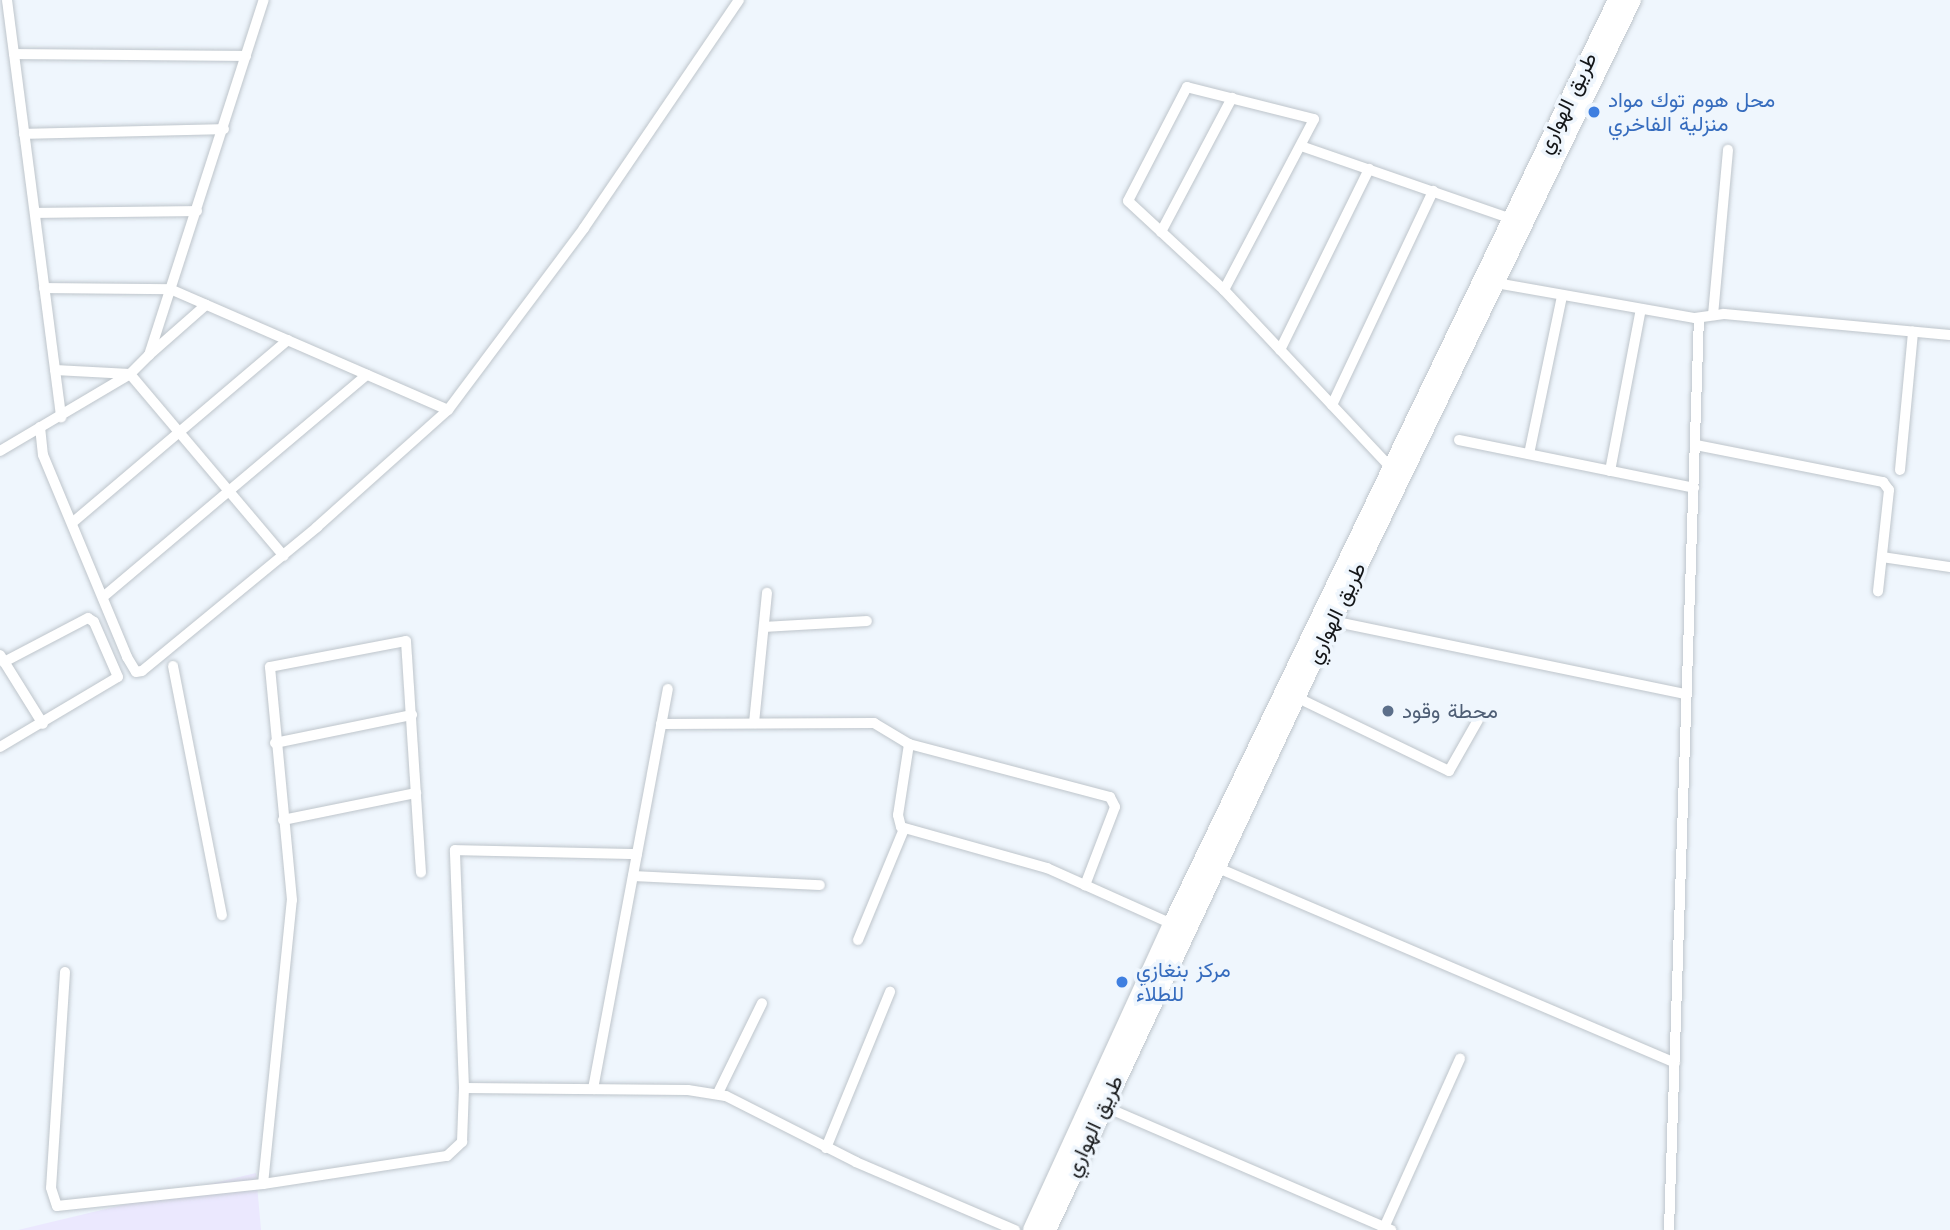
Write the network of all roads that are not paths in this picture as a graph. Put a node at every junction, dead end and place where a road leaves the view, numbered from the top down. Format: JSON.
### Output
{"nodes":[{"id":1,"x":7,"y":0,"type":"edge"},
{"id":2,"x":264,"y":0,"type":"edge"},
{"id":3,"x":739,"y":0,"type":"edge"},
{"id":4,"x":1617,"y":0,"type":"edge"},
{"id":5,"x":1632,"y":0,"type":"edge"},
{"id":6,"x":14,"y":54,"type":"junction"},
{"id":7,"x":246,"y":56,"type":"junction"},
{"id":8,"x":1232,"y":98,"type":"junction"},
{"id":9,"x":1573,"y":107,"type":"junction"},
{"id":10,"x":224,"y":129,"type":"junction"},
{"id":11,"x":24,"y":134,"type":"junction"},
{"id":12,"x":1301,"y":146,"type":"junction"},
{"id":13,"x":1728,"y":150,"type":"dead end"},
{"id":14,"x":1369,"y":169,"type":"junction"},
{"id":15,"x":1433,"y":191,"type":"junction"},
{"id":16,"x":197,"y":211,"type":"junction"},
{"id":17,"x":34,"y":213,"type":"junction"},
{"id":18,"x":1512,"y":219,"type":"junction"},
{"id":19,"x":1161,"y":232,"type":"junction"},
{"id":20,"x":1496,"y":283,"type":"junction"},
{"id":21,"x":44,"y":288,"type":"junction"},
{"id":22,"x":170,"y":289,"type":"junction"},
{"id":23,"x":1224,"y":290,"type":"junction"},
{"id":24,"x":1562,"y":296,"type":"junction"},
{"id":25,"x":206,"y":305,"type":"junction"},
{"id":26,"x":1641,"y":309,"type":"junction"},
{"id":27,"x":1713,"y":315,"type":"junction"},
{"id":28,"x":1699,"y":318,"type":"junction"},
{"id":29,"x":1913,"y":332,"type":"junction"},
{"id":30,"x":1950,"y":335,"type":"edge"},
{"id":31,"x":288,"y":340,"type":"junction"},
{"id":32,"x":1280,"y":349,"type":"junction"},
{"id":33,"x":149,"y":355,"type":"junction"},
{"id":34,"x":55,"y":370,"type":"junction"},
{"id":35,"x":130,"y":374,"type":"junction"},
{"id":36,"x":367,"y":375,"type":"junction"},
{"id":37,"x":1332,"y":405,"type":"junction"},
{"id":38,"x":448,"y":410,"type":"junction"},
{"id":39,"x":61,"y":418,"type":"junction"},
{"id":40,"x":40,"y":427,"type":"junction"},
{"id":41,"x":179,"y":432,"type":"junction"},
{"id":42,"x":1459,"y":440,"type":"dead end"},
{"id":43,"x":1696,"y":444,"type":"junction"},
{"id":44,"x":0,"y":451,"type":"edge"},
{"id":45,"x":1529,"y":454,"type":"junction"},
{"id":46,"x":1392,"y":469,"type":"junction"},
{"id":47,"x":1900,"y":470,"type":"dead end"},
{"id":48,"x":1610,"y":471,"type":"junction"},
{"id":49,"x":1694,"y":488,"type":"junction"},
{"id":50,"x":229,"y":491,"type":"junction"},
{"id":51,"x":72,"y":523,"type":"junction"},
{"id":52,"x":284,"y":556,"type":"junction"},
{"id":53,"x":1882,"y":557,"type":"junction"},
{"id":54,"x":1950,"y":567,"type":"edge"},
{"id":55,"x":1878,"y":591,"type":"dead end"},
{"id":56,"x":767,"y":593,"type":"dead end"},
{"id":57,"x":103,"y":597,"type":"junction"},
{"id":58,"x":867,"y":621,"type":"dead end"},
{"id":59,"x":1332,"y":621,"type":"junction"},
{"id":60,"x":764,"y":626,"type":"junction"},
{"id":61,"x":2,"y":659,"type":"edge"},
{"id":62,"x":173,"y":666,"type":"dead end"},
{"id":63,"x":668,"y":689,"type":"dead end"},
{"id":64,"x":1686,"y":694,"type":"junction"},
{"id":65,"x":1296,"y":698,"type":"junction"},
{"id":66,"x":412,"y":715,"type":"junction"},
{"id":67,"x":1478,"y":720,"type":"dead end"},
{"id":68,"x":754,"y":723,"type":"junction"},
{"id":69,"x":43,"y":724,"type":"junction"},
{"id":70,"x":661,"y":724,"type":"junction"},
{"id":71,"x":275,"y":743,"type":"junction"},
{"id":72,"x":909,"y":744,"type":"junction"},
{"id":73,"x":0,"y":747,"type":"edge"},
{"id":74,"x":416,"y":793,"type":"junction"},
{"id":75,"x":283,"y":820,"type":"junction"},
{"id":76,"x":904,"y":829,"type":"junction"},
{"id":77,"x":637,"y":854,"type":"junction"},
{"id":78,"x":1216,"y":867,"type":"junction"},
{"id":79,"x":421,"y":873,"type":"dead end"},
{"id":80,"x":633,"y":876,"type":"junction"},
{"id":81,"x":820,"y":885,"type":"dead end"},
{"id":82,"x":1085,"y":885,"type":"junction"},
{"id":83,"x":222,"y":915,"type":"dead end"},
{"id":84,"x":1172,"y":924,"type":"junction"},
{"id":85,"x":858,"y":940,"type":"dead end"},
{"id":86,"x":65,"y":972,"type":"dead end"},
{"id":87,"x":890,"y":992,"type":"dead end"},
{"id":88,"x":762,"y":1003,"type":"dead end"},
{"id":89,"x":1460,"y":1059,"type":"dead end"},
{"id":90,"x":1675,"y":1063,"type":"junction"},
{"id":91,"x":464,"y":1088,"type":"junction"},
{"id":92,"x":593,"y":1089,"type":"junction"},
{"id":93,"x":718,"y":1093,"type":"junction"},
{"id":94,"x":1103,"y":1106,"type":"junction"},
{"id":95,"x":826,"y":1148,"type":"junction"},
{"id":96,"x":263,"y":1184,"type":"junction"},
{"id":97,"x":1386,"y":1229,"type":"edge"},
{"id":98,"x":1015,"y":1230,"type":"edge"},
{"id":99,"x":1032,"y":1230,"type":"edge"},
{"id":100,"x":1047,"y":1230,"type":"edge"},
{"id":101,"x":1669,"y":1230,"type":"edge"}],
"edges":[{"from":1,"to":6,"type":"street"},
{"from":2,"to":7,"type":"street"},
{"from":3,"to":38,"type":"street"},
{"from":4,"to":9,"type":"highway","name":"طريق الهواري"},
{"from":5,"to":9,"type":"highway","name":"طريق الهواري"},
{"from":6,"to":7,"type":"street"},
{"from":6,"to":11,"type":"street"},
{"from":7,"to":10,"type":"street"},
{"from":8,"to":12,"type":"street"},
{"from":8,"to":19,"type":"street"},
{"from":8,"to":19,"type":"street"},
{"from":9,"to":18,"type":"highway","name":"طريق الهواري"},
{"from":9,"to":20,"type":"highway","name":"طريق الهواري"},
{"from":10,"to":11,"type":"street"},
{"from":10,"to":16,"type":"street"},
{"from":11,"to":17,"type":"street"},
{"from":12,"to":14,"type":"street"},
{"from":12,"to":23,"type":"street"},
{"from":13,"to":27,"type":"street"},
{"from":14,"to":15,"type":"street"},
{"from":14,"to":32,"type":"street"},
{"from":15,"to":18,"type":"street"},
{"from":15,"to":37,"type":"street"},
{"from":16,"to":17,"type":"street"},
{"from":16,"to":22,"type":"street"},
{"from":17,"to":21,"type":"street"},
{"from":18,"to":46,"type":"highway","name":"طريق الهواري"},
{"from":19,"to":23,"type":"street"},
{"from":20,"to":24,"type":"street"},
{"from":20,"to":59,"type":"highway","name":"طريق الهواري"},
{"from":21,"to":22,"type":"street"},
{"from":21,"to":34,"type":"street"},
{"from":22,"to":25,"type":"street"},
{"from":22,"to":33,"type":"street"},
{"from":23,"to":32,"type":"street"},
{"from":24,"to":26,"type":"street"},
{"from":24,"to":45,"type":"street"},
{"from":25,"to":31,"type":"street"},
{"from":25,"to":33,"type":"street"},
{"from":26,"to":28,"type":"street"},
{"from":26,"to":48,"type":"street"},
{"from":27,"to":28,"type":"street"},
{"from":27,"to":29,"type":"street"},
{"from":28,"to":43,"type":"street"},
{"from":29,"to":30,"type":"street"},
{"from":29,"to":47,"type":"street"},
{"from":31,"to":36,"type":"street"},
{"from":31,"to":41,"type":"street"},
{"from":32,"to":37,"type":"street"},
{"from":33,"to":35,"type":"street"},
{"from":34,"to":35,"type":"street"},
{"from":34,"to":39,"type":"street"},
{"from":35,"to":39,"type":"street"},
{"from":35,"to":41,"type":"street"},
{"from":36,"to":38,"type":"street"},
{"from":36,"to":50,"type":"street"},
{"from":37,"to":46,"type":"street"},
{"from":38,"to":52,"type":"street"},
{"from":39,"to":40,"type":"street"},
{"from":40,"to":44,"type":"street"},
{"from":40,"to":51,"type":"street"},
{"from":41,"to":50,"type":"street"},
{"from":41,"to":51,"type":"street"},
{"from":42,"to":45,"type":"street"},
{"from":43,"to":49,"type":"street"},
{"from":43,"to":53,"type":"street"},
{"from":45,"to":48,"type":"street"},
{"from":46,"to":84,"type":"highway","name":"طريق الهواري"},
{"from":48,"to":49,"type":"street"},
{"from":49,"to":64,"type":"street"},
{"from":50,"to":52,"type":"street"},
{"from":50,"to":57,"type":"street"},
{"from":51,"to":57,"type":"street"},
{"from":52,"to":57,"type":"street"},
{"from":53,"to":54,"type":"street"},
{"from":53,"to":55,"type":"street"},
{"from":56,"to":60,"type":"street"},
{"from":58,"to":60,"type":"street"},
{"from":59,"to":64,"type":"street"},
{"from":59,"to":65,"type":"highway","name":"طريق الهواري"},
{"from":60,"to":68,"type":"street"},
{"from":61,"to":69,"type":"street"},
{"from":61,"to":69,"type":"street"},
{"from":62,"to":83,"type":"street"},
{"from":63,"to":70,"type":"street"},
{"from":64,"to":90,"type":"street"},
{"from":65,"to":67,"type":"street"},
{"from":65,"to":78,"type":"highway","name":"طريق الهواري"},
{"from":66,"to":71,"type":"street"},
{"from":66,"to":71,"type":"street"},
{"from":66,"to":74,"type":"street"},
{"from":68,"to":70,"type":"street"},
{"from":68,"to":72,"type":"street"},
{"from":69,"to":73,"type":"street"},
{"from":70,"to":77,"type":"street"},
{"from":71,"to":75,"type":"street"},
{"from":72,"to":76,"type":"street"},
{"from":72,"to":82,"type":"street"},
{"from":74,"to":75,"type":"street"},
{"from":74,"to":79,"type":"street"},
{"from":75,"to":96,"type":"street"},
{"from":76,"to":82,"type":"street"},
{"from":76,"to":85,"type":"street"},
{"from":77,"to":80,"type":"street"},
{"from":77,"to":91,"type":"street"},
{"from":78,"to":90,"type":"street"},
{"from":78,"to":94,"type":"highway","name":"طريق الهواري"},
{"from":80,"to":81,"type":"street"},
{"from":80,"to":92,"type":"street"},
{"from":82,"to":84,"type":"street"},
{"from":84,"to":99,"type":"highway","name":"طريق الهواري"},
{"from":86,"to":96,"type":"street"},
{"from":87,"to":95,"type":"street"},
{"from":88,"to":93,"type":"street"},
{"from":89,"to":97,"type":"street"},
{"from":90,"to":101,"type":"street"},
{"from":91,"to":92,"type":"street"},
{"from":91,"to":96,"type":"street"},
{"from":92,"to":93,"type":"street"},
{"from":93,"to":95,"type":"street"},
{"from":94,"to":97,"type":"street"},
{"from":94,"to":100,"type":"highway","name":"طريق الهواري"},
{"from":95,"to":98,"type":"street"}]}
